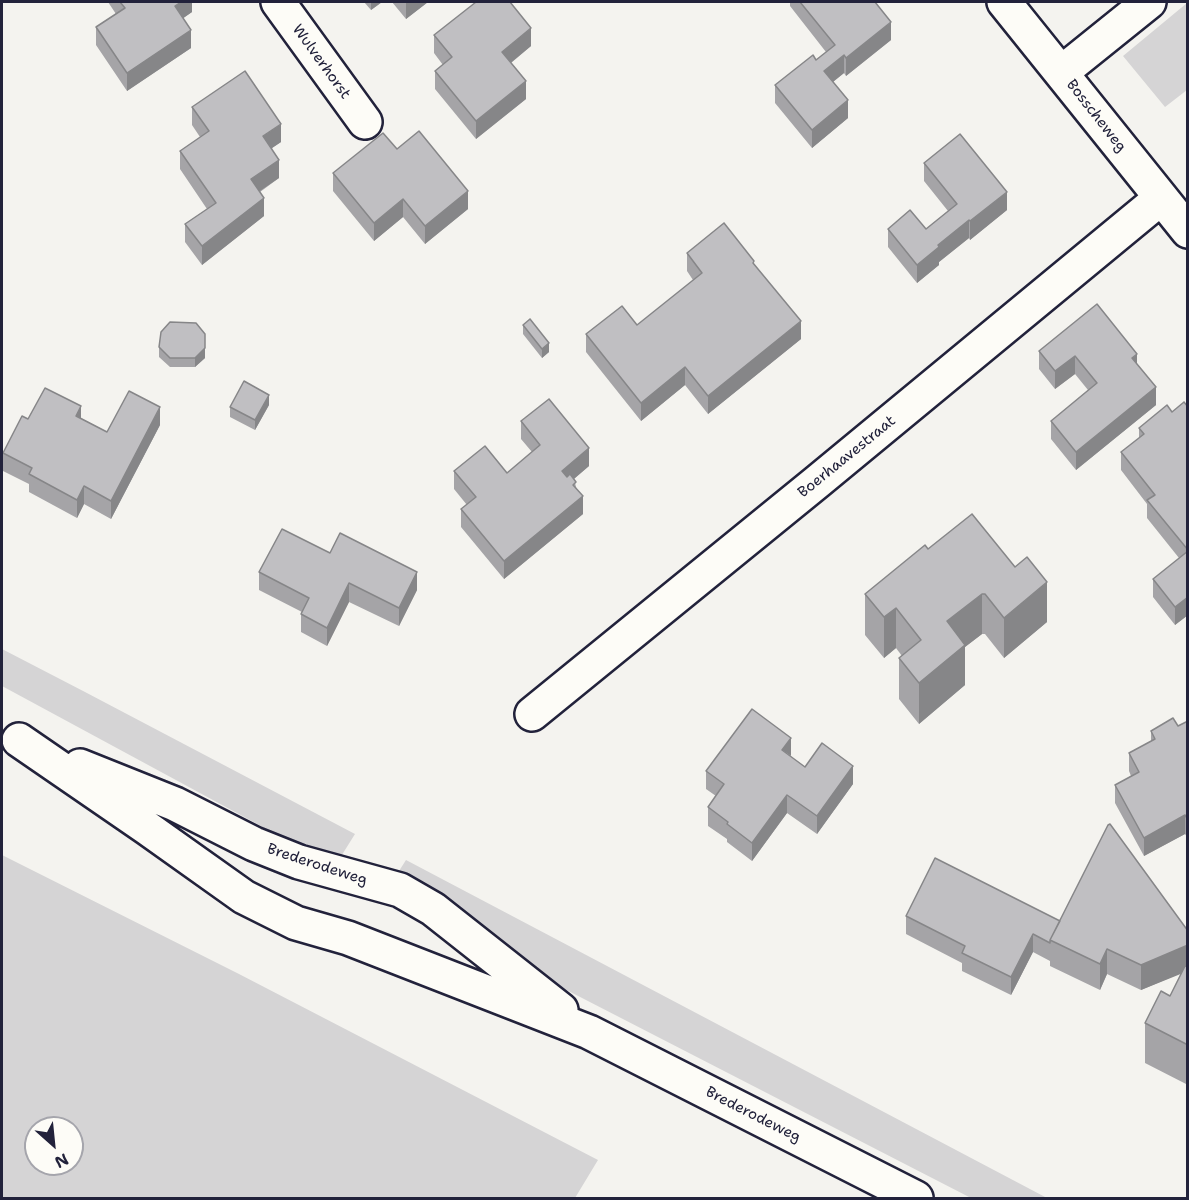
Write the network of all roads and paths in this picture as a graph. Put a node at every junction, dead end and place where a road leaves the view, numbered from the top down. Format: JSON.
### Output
{"nodes":[{"id":1,"x":278,"y":2,"type":"edge"},
{"id":2,"x":1004,"y":2,"type":"edge"},
{"id":3,"x":1149,"y":2,"type":"edge"},
{"id":4,"x":1062,"y":72,"type":"junction"},
{"id":5,"x":365,"y":122,"type":"dead end"},
{"id":6,"x":1161,"y":198,"type":"junction"},
{"id":7,"x":1188,"y":231,"type":"edge"},
{"id":8,"x":532,"y":714,"type":"dead end"},
{"id":9,"x":10,"y":736,"type":"edge"},
{"id":10,"x":589,"y":1032,"type":"junction"},
{"id":11,"x":916,"y":1198,"type":"edge"}],
"edges":[{"from":1,"to":5,"type":"main road","name":"Wulverhorst"},
{"from":2,"to":4,"type":"main road","name":"Bosscheweg"},
{"from":3,"to":4,"type":"main road"},
{"from":4,"to":6,"type":"main road","name":"Bosscheweg"},
{"from":6,"to":7,"type":"main road","name":"Bosscheweg"},
{"from":6,"to":8,"type":"main road","name":"Boerhaavestraat"},
{"from":9,"to":10,"type":"main road","name":"Brederodeweg"},
{"from":9,"to":10,"type":"main road","name":"Brederodeweg"},
{"from":10,"to":11,"type":"main road","name":"Brederodeweg"}]}
